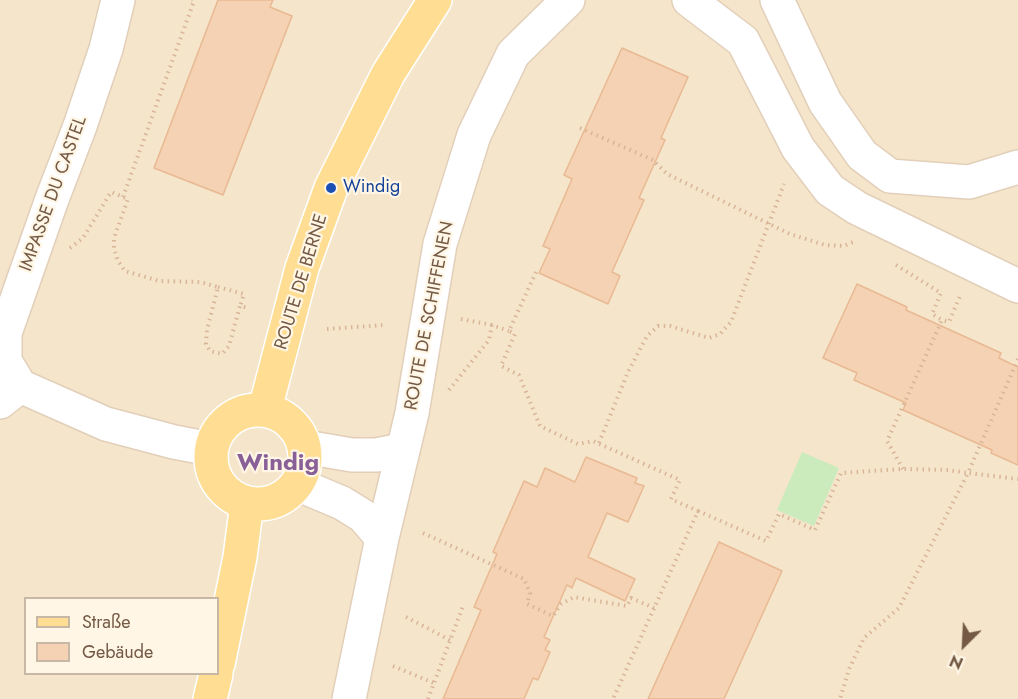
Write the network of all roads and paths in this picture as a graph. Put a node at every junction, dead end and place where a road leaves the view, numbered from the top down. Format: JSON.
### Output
{"nodes":[{"id":1,"x":118,"y":0,"type":"edge"},
{"id":2,"x":192,"y":0,"type":"edge"},
{"id":3,"x":435,"y":0,"type":"edge"},
{"id":4,"x":568,"y":0,"type":"edge"},
{"id":5,"x":689,"y":0,"type":"edge"},
{"id":6,"x":777,"y":0,"type":"edge"},
{"id":7,"x":580,"y":128,"type":"dead end"},
{"id":8,"x":798,"y":148,"type":"junction"},
{"id":9,"x":1018,"y":167,"type":"edge"},
{"id":10,"x":123,"y":197,"type":"junction"},
{"id":11,"x":858,"y":208,"type":"junction"},
{"id":12,"x":770,"y":222,"type":"junction"},
{"id":13,"x":67,"y":250,"type":"dead end"},
{"id":14,"x":894,"y":264,"type":"dead end"},
{"id":15,"x":974,"y":264,"type":"junction"},
{"id":16,"x":536,"y":272,"type":"dead end"},
{"id":17,"x":1018,"y":286,"type":"edge"},
{"id":18,"x":218,"y":287,"type":"junction"},
{"id":19,"x":240,"y":306,"type":"junction"},
{"id":20,"x":249,"y":308,"type":"dead end"},
{"id":21,"x":461,"y":319,"type":"dead end"},
{"id":22,"x":942,"y":320,"type":"junction"},
{"id":23,"x":384,"y":325,"type":"dead end"},
{"id":24,"x":492,"y":325,"type":"junction"},
{"id":25,"x":327,"y":329,"type":"dead end"},
{"id":26,"x":509,"y":331,"type":"junction"},
{"id":27,"x":1018,"y":359,"type":"edge"},
{"id":28,"x":10,"y":394,"type":"edge"},
{"id":29,"x":443,"y":398,"type":"dead end"},
{"id":30,"x":265,"y":410,"type":"junction"},
{"id":31,"x":599,"y":443,"type":"junction"},
{"id":32,"x":304,"y":447,"type":"junction"},
{"id":33,"x":211,"y":449,"type":"junction"},
{"id":34,"x":402,"y":450,"type":"junction"},
{"id":35,"x":903,"y":469,"type":"junction"},
{"id":36,"x":968,"y":473,"type":"junction"},
{"id":37,"x":1018,"y":479,"type":"edge"},
{"id":38,"x":297,"y":484,"type":"junction"},
{"id":39,"x":246,"y":503,"type":"junction"},
{"id":40,"x":698,"y":511,"type":"junction"},
{"id":41,"x":423,"y":533,"type":"dead end"},
{"id":42,"x":382,"y":538,"type":"junction"},
{"id":43,"x":463,"y":606,"type":"dead end"},
{"id":44,"x":654,"y":608,"type":"junction"},
{"id":45,"x":406,"y":617,"type":"dead end"},
{"id":46,"x":450,"y":640,"type":"junction"},
{"id":47,"x":219,"y":659,"type":"edge"},
{"id":48,"x":393,"y":666,"type":"dead end"},
{"id":49,"x":216,"y":675,"type":"edge"},
{"id":50,"x":434,"y":683,"type":"junction"},
{"id":51,"x":210,"y":699,"type":"edge"},
{"id":52,"x":349,"y":699,"type":"edge"},
{"id":53,"x":428,"y":699,"type":"edge"},
{"id":54,"x":613,"y":699,"type":"edge"},
{"id":55,"x":840,"y":699,"type":"edge"}],
"edges":[{"from":1,"to":28,"type":"street","name":"IMPASSE DU CASTEL"},
{"from":2,"to":10,"type":"path"},
{"from":3,"to":30,"type":"main road","name":"ROUTE DE BERNE"},
{"from":4,"to":34,"type":"street","name":"ROUTE DE SCHIFFENEN"},
{"from":5,"to":8,"type":"street"},
{"from":6,"to":9,"type":"street"},
{"from":7,"to":12,"type":"path"},
{"from":8,"to":11,"type":"street"},
{"from":8,"to":12,"type":"path"},
{"from":10,"to":13,"type":"path"},
{"from":10,"to":18,"type":"path"},
{"from":11,"to":12,"type":"path"},
{"from":11,"to":15,"type":"street"},
{"from":12,"to":31,"type":"path"},
{"from":14,"to":22,"type":"path"},
{"from":15,"to":17,"type":"street"},
{"from":15,"to":22,"type":"path"},
{"from":16,"to":26,"type":"path"},
{"from":18,"to":19,"type":"path"},
{"from":18,"to":19,"type":"path"},
{"from":19,"to":20,"type":"path"},
{"from":21,"to":24,"type":"path"},
{"from":22,"to":35,"type":"path"},
{"from":23,"to":25,"type":"path"},
{"from":24,"to":26,"type":"path"},
{"from":24,"to":29,"type":"path"},
{"from":26,"to":31,"type":"path"},
{"from":27,"to":36,"type":"path"},
{"from":28,"to":33,"type":"street","name":"IMPASSE DU CASTEL"},
{"from":30,"to":32,"type":"main road"},
{"from":30,"to":33,"type":"main road"},
{"from":31,"to":40,"type":"path"},
{"from":32,"to":34,"type":"street"},
{"from":32,"to":38,"type":"main road"},
{"from":33,"to":39,"type":"main road"},
{"from":34,"to":42,"type":"street","name":"ROUTE DE SCHIFFENEN"},
{"from":35,"to":36,"type":"path"},
{"from":35,"to":40,"type":"path"},
{"from":36,"to":37,"type":"path"},
{"from":36,"to":55,"type":"path"},
{"from":38,"to":39,"type":"main road"},
{"from":38,"to":42,"type":"street"},
{"from":39,"to":47,"type":"main road"},
{"from":40,"to":44,"type":"path"},
{"from":41,"to":44,"type":"path"},
{"from":42,"to":52,"type":"street","name":"ROUTE DE SCHIFFENEN"},
{"from":43,"to":46,"type":"path"},
{"from":44,"to":54,"type":"path"},
{"from":45,"to":46,"type":"path"},
{"from":46,"to":50,"type":"path"},
{"from":48,"to":50,"type":"path"},
{"from":49,"to":51,"type":"main road"},
{"from":50,"to":53,"type":"path"}]}
